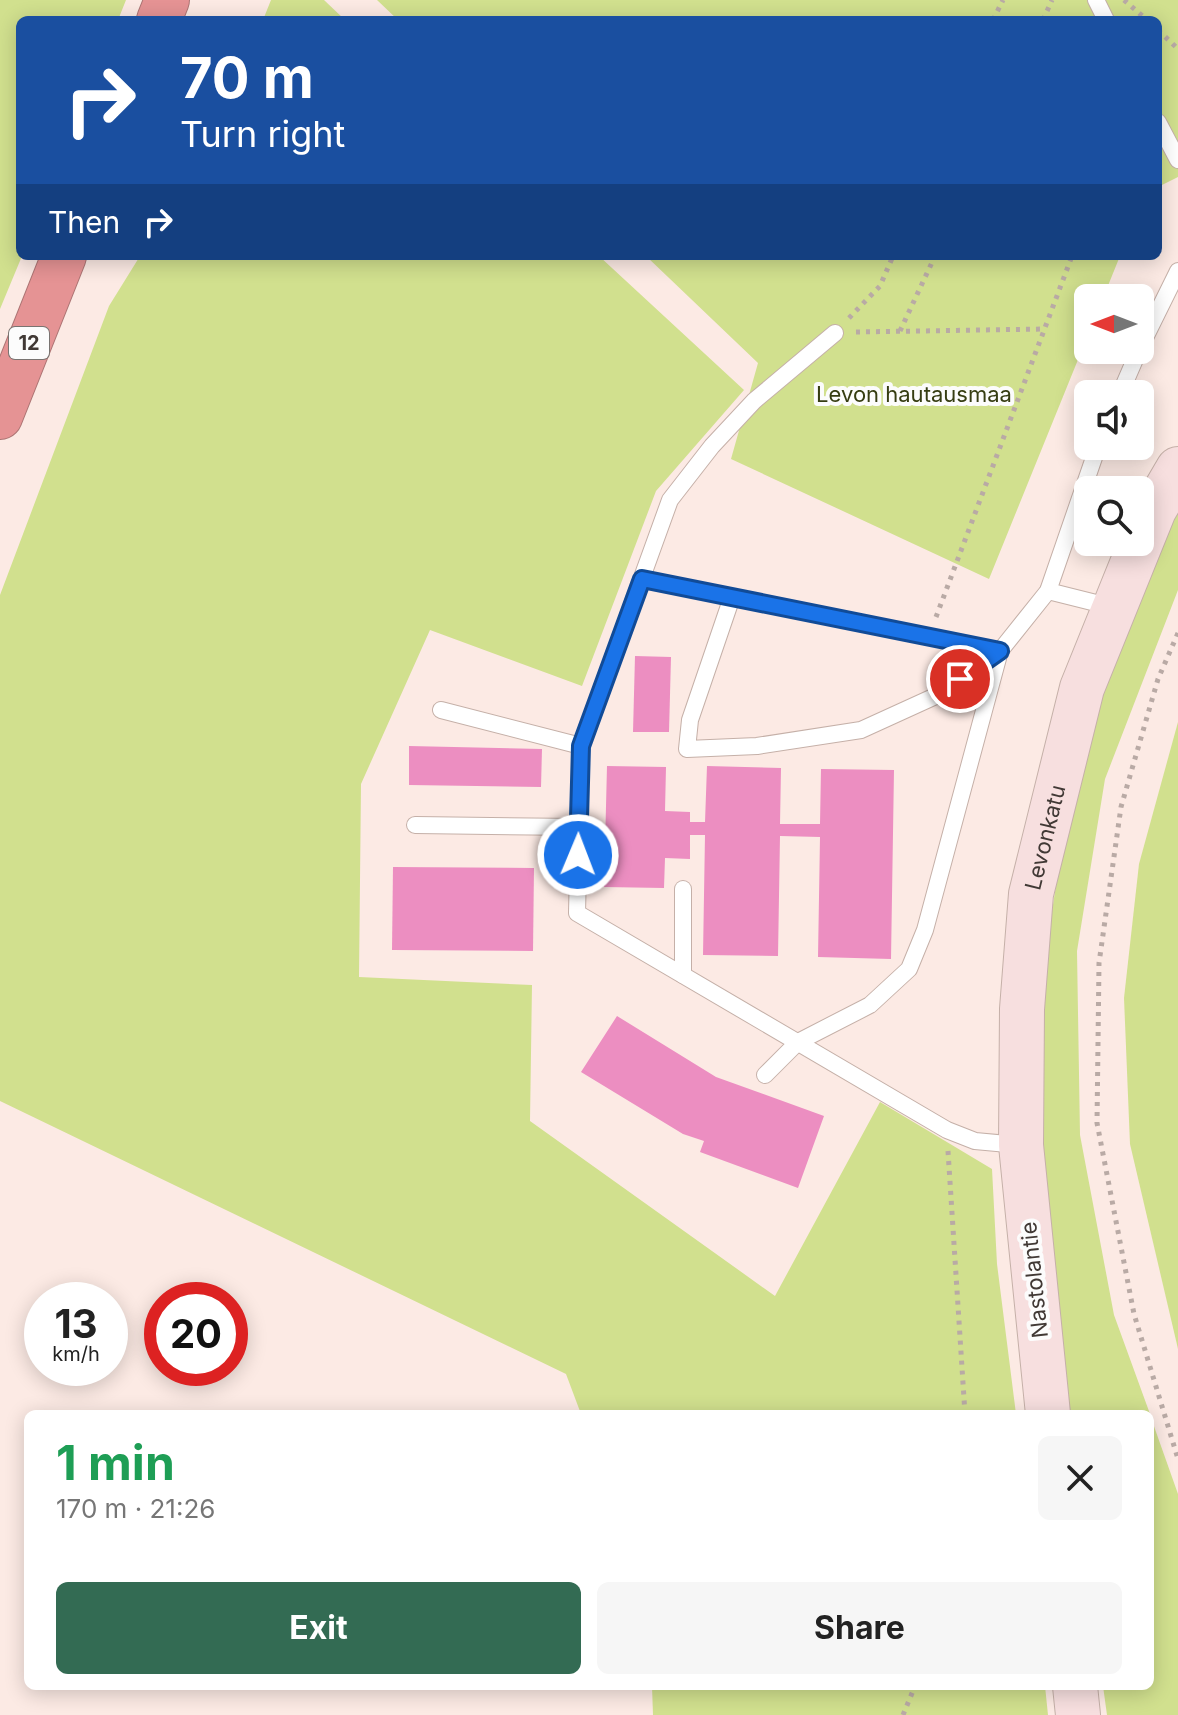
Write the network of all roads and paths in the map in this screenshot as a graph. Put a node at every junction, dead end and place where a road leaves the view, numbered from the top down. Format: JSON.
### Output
{"nodes":[{"id":1,"x":1124,"y":0,"type":"edge"},
{"id":2,"x":1142,"y":16,"type":"edge"},
{"id":3,"x":1162,"y":34,"type":"edge"},
{"id":4,"x":1178,"y":49,"type":"edge"},
{"id":5,"x":1162,"y":130,"type":"edge"},
{"id":6,"x":1178,"y":160,"type":"edge"},
{"id":7,"x":62,"y":260,"type":"edge"},
{"id":8,"x":891,"y":260,"type":"edge"},
{"id":9,"x":933,"y":260,"type":"edge"},
{"id":10,"x":1070,"y":260,"type":"edge"},
{"id":11,"x":1178,"y":271,"type":"edge"},
{"id":12,"x":1154,"y":319,"type":"edge"},
{"id":13,"x":1044,"y":329,"type":"junction"},
{"id":14,"x":900,"y":332,"type":"junction"},
{"id":15,"x":835,"y":333,"type":"junction"},
{"id":16,"x":0,"y":417,"type":"edge"},
{"id":17,"x":1093,"y":460,"type":"edge"},
{"id":18,"x":1178,"y":469,"type":"edge"},
{"id":19,"x":642,"y":579,"type":"junction"},
{"id":20,"x":1048,"y":591,"type":"junction"},
{"id":21,"x":732,"y":597,"type":"junction"},
{"id":22,"x":1112,"y":607,"type":"junction"},
{"id":23,"x":1178,"y":633,"type":"edge"},
{"id":24,"x":929,"y":636,"type":"junction"},
{"id":25,"x":1000,"y":651,"type":"junction"},
{"id":26,"x":441,"y":710,"type":"dead end"},
{"id":27,"x":581,"y":746,"type":"junction"},
{"id":28,"x":415,"y":825,"type":"dead end"},
{"id":29,"x":578,"y":827,"type":"junction"},
{"id":30,"x":683,"y":889,"type":"dead end"},
{"id":31,"x":683,"y":975,"type":"junction"},
{"id":32,"x":798,"y":1042,"type":"junction"},
{"id":33,"x":765,"y":1075,"type":"dead end"},
{"id":34,"x":947,"y":1130,"type":"junction"},
{"id":35,"x":1021,"y":1145,"type":"junction"},
{"id":36,"x":965,"y":1410,"type":"edge"},
{"id":37,"x":1048,"y":1410,"type":"edge"},
{"id":38,"x":1178,"y":1459,"type":"edge"},
{"id":39,"x":913,"y":1690,"type":"edge"},
{"id":40,"x":1075,"y":1690,"type":"edge"},
{"id":41,"x":903,"y":1715,"type":"edge"},
{"id":42,"x":1078,"y":1715,"type":"edge"}],
"edges":[{"from":1,"to":2,"type":"path"},
{"from":3,"to":4,"type":"path"},
{"from":5,"to":6,"type":"lane"},
{"from":7,"to":16,"type":"highway","number":"12"},
{"from":8,"to":15,"type":"path"},
{"from":9,"to":14,"type":"path"},
{"from":10,"to":13,"type":"path"},
{"from":11,"to":12,"type":"lane"},
{"from":13,"to":14,"type":"path"},
{"from":13,"to":24,"type":"path"},
{"from":14,"to":15,"type":"path"},
{"from":15,"to":19,"type":"lane"},
{"from":17,"to":20,"type":"lane"},
{"from":18,"to":22,"type":"main road","name":"Levonkatu"},
{"from":19,"to":21,"type":"lane"},
{"from":19,"to":27,"type":"lane"},
{"from":20,"to":22,"type":"lane"},
{"from":20,"to":25,"type":"lane"},
{"from":21,"to":24,"type":"lane"},
{"from":21,"to":25,"type":"lane"},
{"from":22,"to":35,"type":"main road","name":"Levonkatu"},
{"from":23,"to":38,"type":"path"},
{"from":24,"to":25,"type":"lane"},
{"from":25,"to":32,"type":"lane"},
{"from":26,"to":27,"type":"lane"},
{"from":27,"to":29,"type":"lane"},
{"from":28,"to":29,"type":"lane"},
{"from":29,"to":31,"type":"lane"},
{"from":30,"to":31,"type":"lane"},
{"from":31,"to":32,"type":"lane"},
{"from":32,"to":33,"type":"lane"},
{"from":32,"to":34,"type":"lane"},
{"from":34,"to":35,"type":"lane"},
{"from":34,"to":36,"type":"path"},
{"from":35,"to":37,"type":"main road","name":"Nastolantie"},
{"from":39,"to":41,"type":"path"},
{"from":40,"to":42,"type":"main road"}]}
